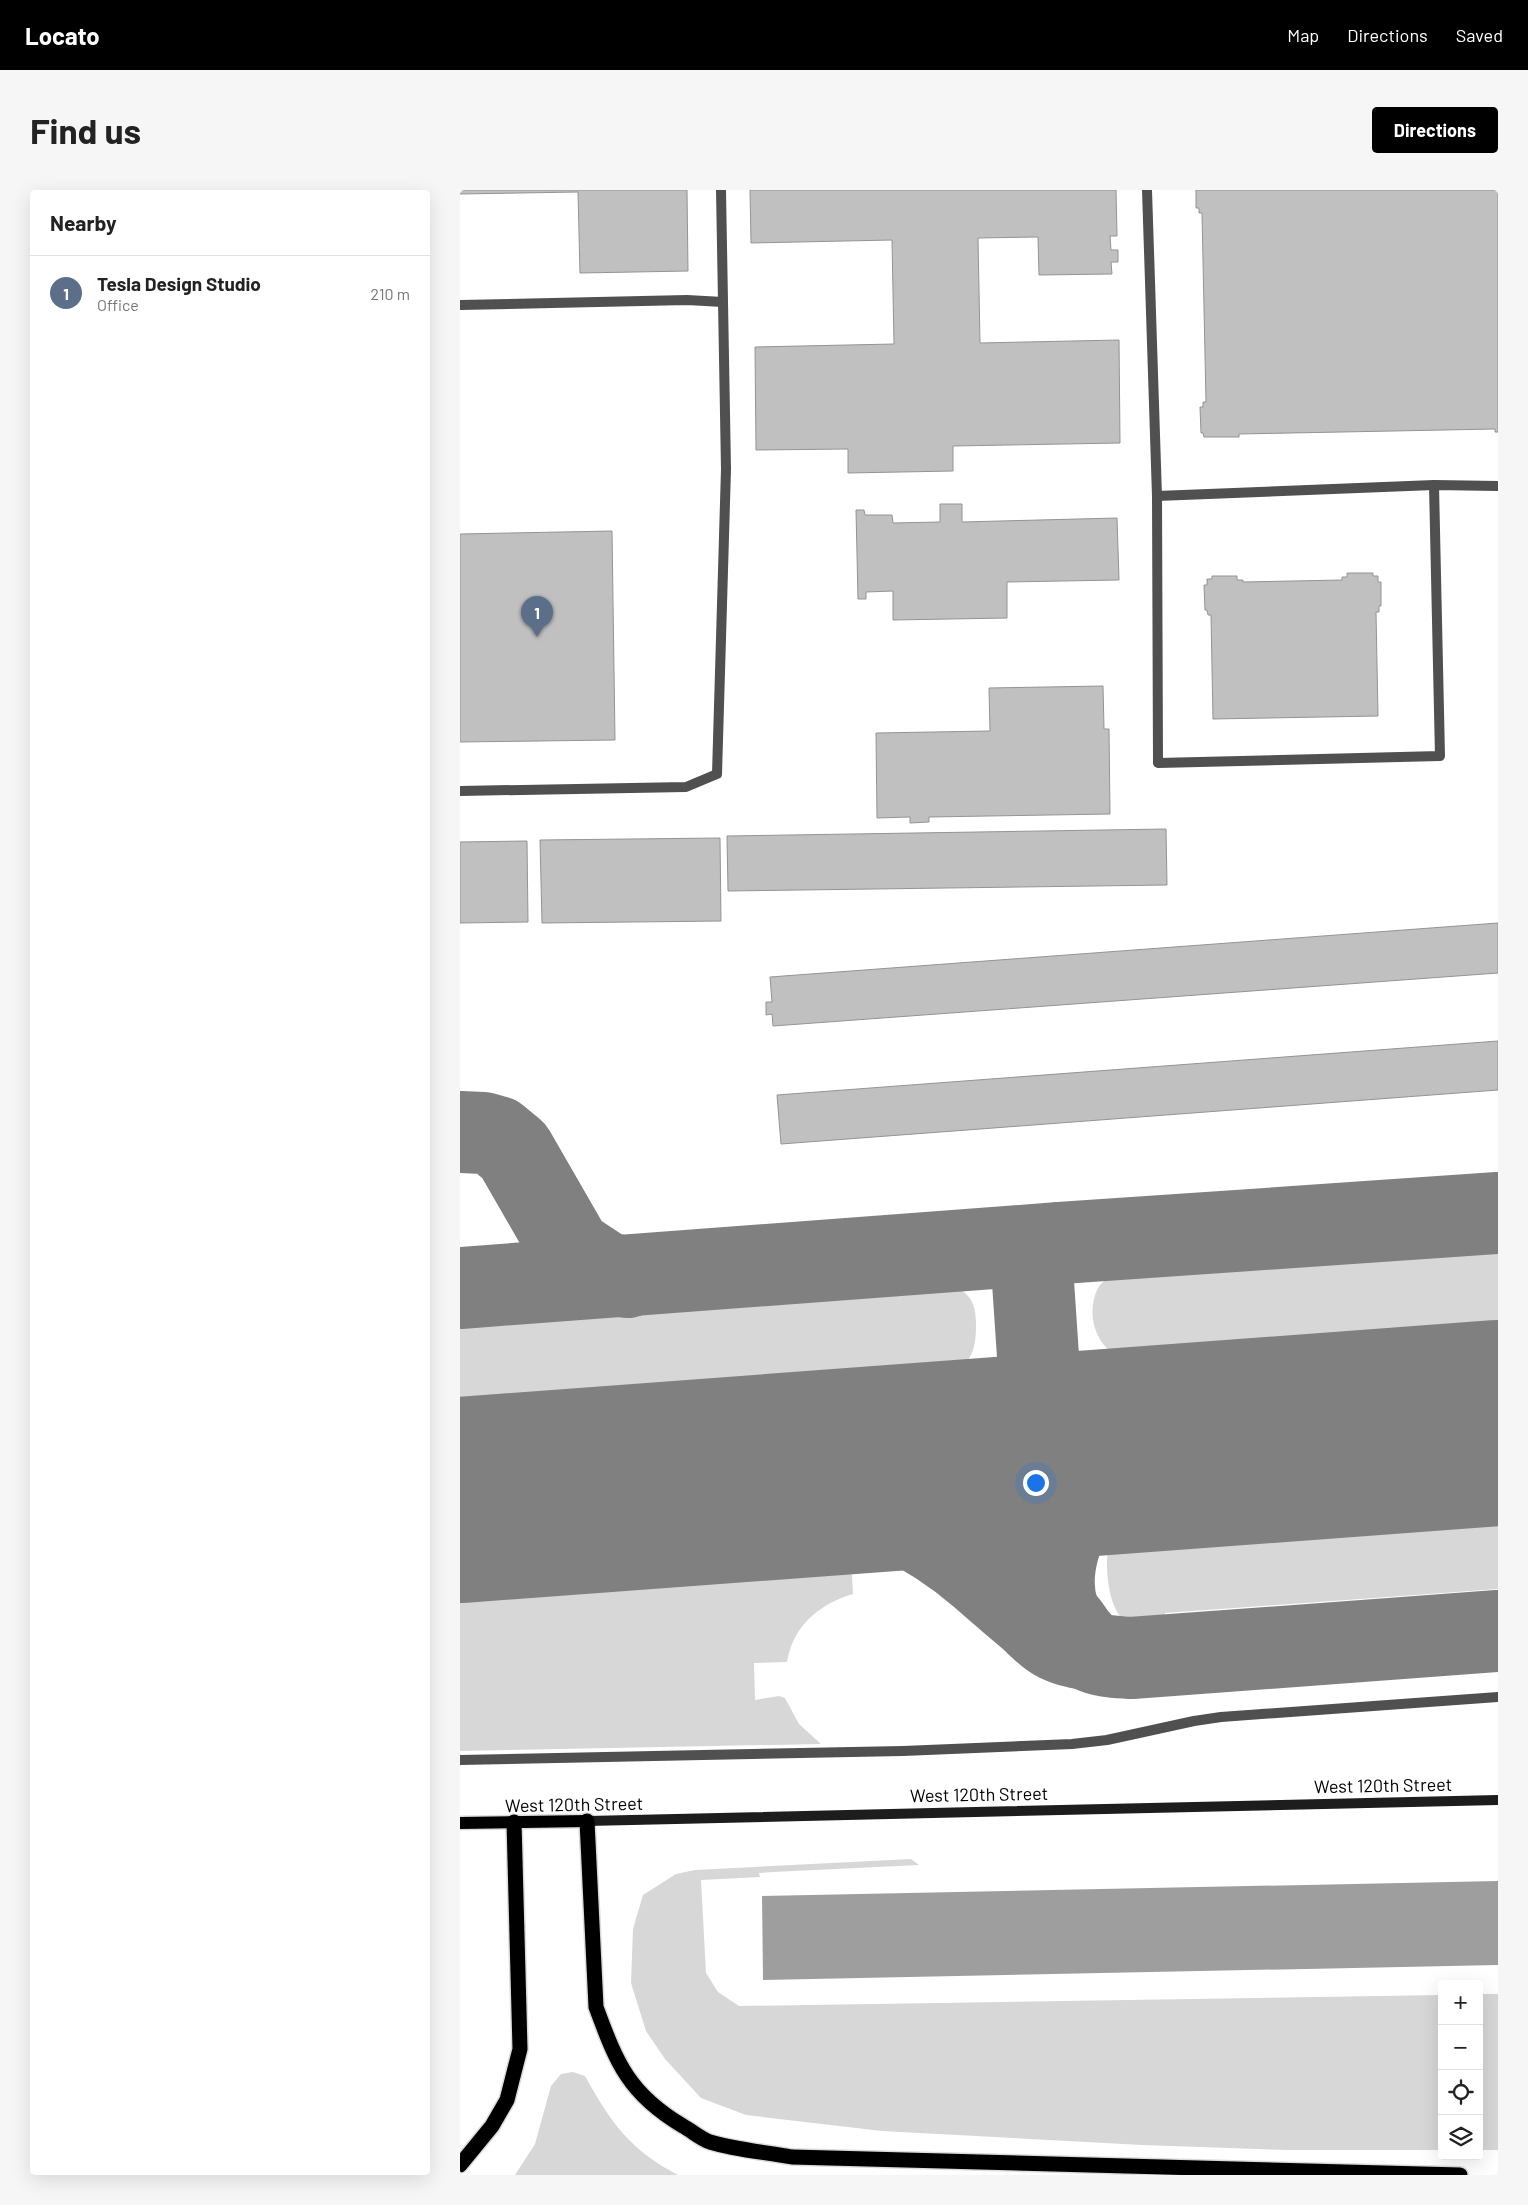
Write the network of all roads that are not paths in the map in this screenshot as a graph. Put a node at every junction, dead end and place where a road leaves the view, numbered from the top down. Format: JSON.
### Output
{"nodes":[{"id":1,"x":721,"y":190,"type":"edge"},
{"id":2,"x":1147,"y":190,"type":"edge"},
{"id":3,"x":723,"y":302,"type":"junction"},
{"id":4,"x":460,"y":305,"type":"edge"},
{"id":5,"x":1434,"y":486,"type":"junction"},
{"id":6,"x":1498,"y":486,"type":"edge"},
{"id":7,"x":1157,"y":496,"type":"junction"},
{"id":8,"x":460,"y":791,"type":"edge"},
{"id":9,"x":1498,"y":1697,"type":"edge"},
{"id":10,"x":460,"y":1760,"type":"edge"},
{"id":11,"x":1498,"y":1800,"type":"edge"},
{"id":12,"x":587,"y":1821,"type":"junction"},
{"id":13,"x":514,"y":1822,"type":"junction"},
{"id":14,"x":460,"y":1823,"type":"edge"},
{"id":15,"x":460,"y":2164,"type":"edge"},
{"id":16,"x":1460,"y":2175,"type":"edge"}],
"edges":[{"from":1,"to":3,"type":"lane"},
{"from":2,"to":7,"type":"lane"},
{"from":3,"to":4,"type":"lane"},
{"from":3,"to":8,"type":"lane"},
{"from":5,"to":6,"type":"lane"},
{"from":5,"to":7,"type":"lane"},
{"from":5,"to":7,"type":"lane"},
{"from":9,"to":10,"type":"lane"},
{"from":11,"to":12,"type":"main road","name":"West 120th Street"},
{"from":12,"to":13,"type":"main road","name":"West 120th Street"},
{"from":12,"to":16,"type":"highway"},
{"from":13,"to":14,"type":"main road","name":"West 120th Street"},
{"from":13,"to":15,"type":"highway"}]}
